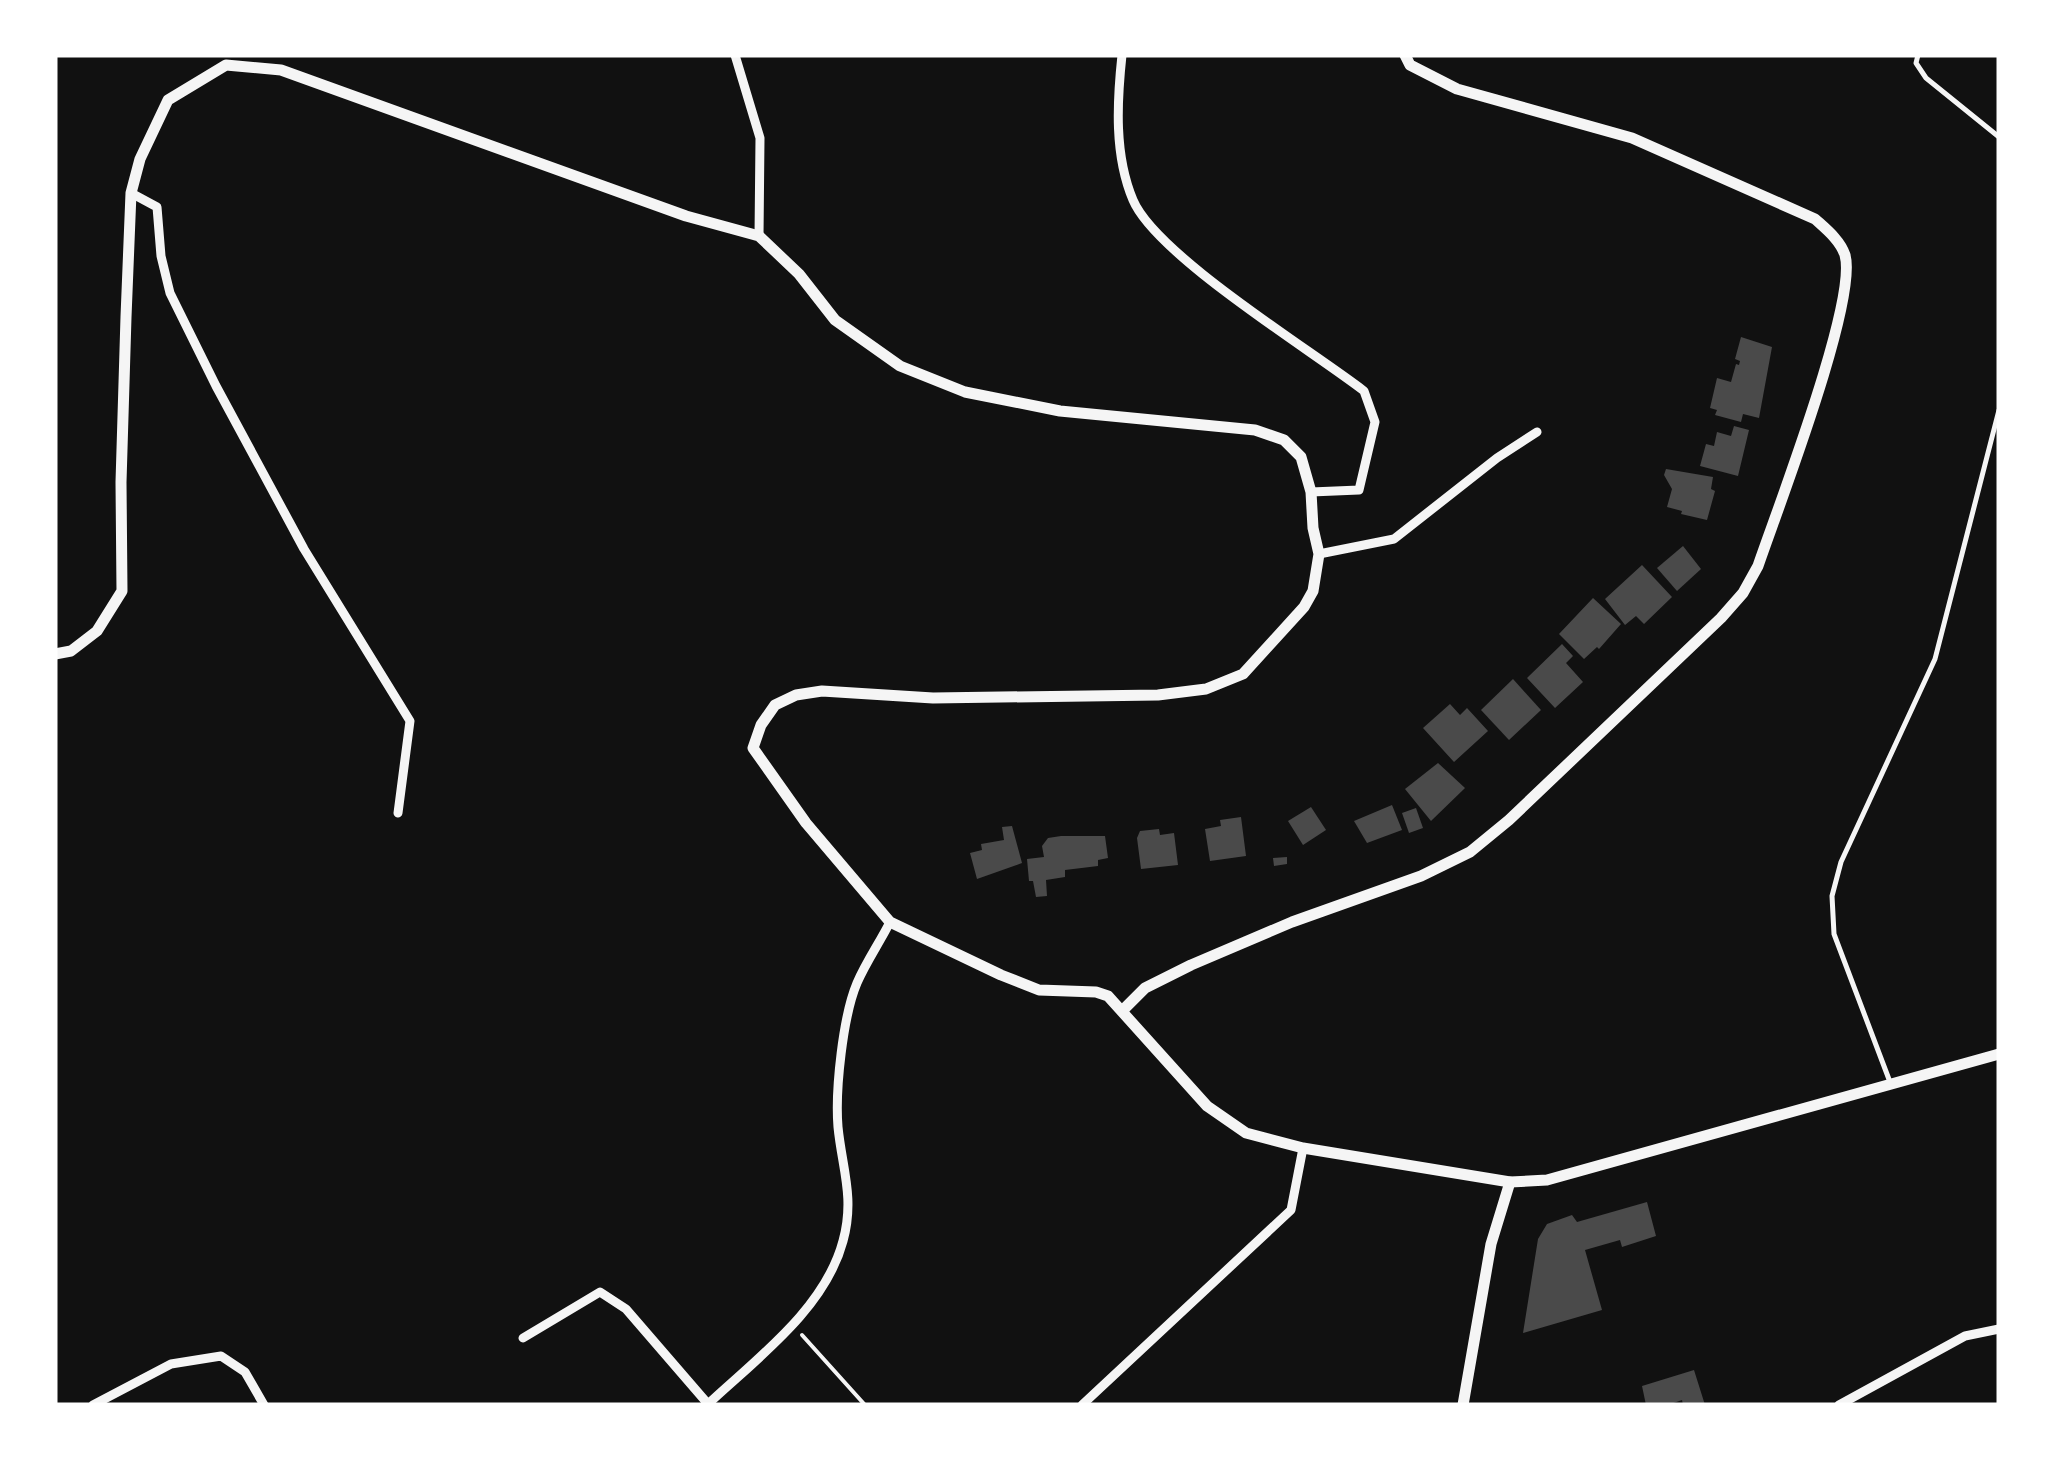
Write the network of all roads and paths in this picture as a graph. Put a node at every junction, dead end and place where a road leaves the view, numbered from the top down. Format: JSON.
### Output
{"nodes":[{"id":1,"x":735,"y":55,"type":"edge"},
{"id":2,"x":1122,"y":55,"type":"edge"},
{"id":3,"x":1405,"y":55,"type":"edge"},
{"id":4,"x":1918,"y":55,"type":"edge"},
{"id":5,"x":1999,"y":138,"type":"edge"},
{"id":6,"x":131,"y":193,"type":"junction"},
{"id":7,"x":759,"y":236,"type":"junction"},
{"id":8,"x":1999,"y":410,"type":"edge"},
{"id":9,"x":1536,"y":432,"type":"dead end"},
{"id":10,"x":1311,"y":492,"type":"junction"},
{"id":11,"x":1319,"y":554,"type":"junction"},
{"id":12,"x":55,"y":654,"type":"edge"},
{"id":13,"x":398,"y":812,"type":"dead end"},
{"id":14,"x":890,"y":922,"type":"junction"},
{"id":15,"x":1123,"y":1010,"type":"junction"},
{"id":16,"x":1999,"y":1054,"type":"edge"},
{"id":17,"x":1890,"y":1082,"type":"junction"},
{"id":18,"x":1303,"y":1148,"type":"junction"},
{"id":19,"x":1510,"y":1182,"type":"junction"},
{"id":20,"x":792,"y":1324,"type":"junction"},
{"id":21,"x":1999,"y":1329,"type":"edge"},
{"id":22,"x":523,"y":1338,"type":"dead end"},
{"id":23,"x":94,"y":1405,"type":"edge"},
{"id":24,"x":264,"y":1405,"type":"edge"},
{"id":25,"x":707,"y":1405,"type":"edge"},
{"id":26,"x":865,"y":1405,"type":"edge"},
{"id":27,"x":1082,"y":1405,"type":"edge"},
{"id":28,"x":1463,"y":1405,"type":"edge"},
{"id":29,"x":1840,"y":1405,"type":"edge"}],
"edges":[{"from":1,"to":7,"type":"street"},
{"from":2,"to":10,"type":"street"},
{"from":3,"to":15,"type":"street"},
{"from":4,"to":5,"type":"lane"},
{"from":6,"to":7,"type":"street"},
{"from":6,"to":12,"type":"street"},
{"from":6,"to":13,"type":"street"},
{"from":7,"to":10,"type":"street"},
{"from":8,"to":17,"type":"lane"},
{"from":9,"to":11,"type":"street"},
{"from":10,"to":11,"type":"street"},
{"from":11,"to":14,"type":"street"},
{"from":14,"to":15,"type":"street"},
{"from":14,"to":20,"type":"street"},
{"from":15,"to":18,"type":"street"},
{"from":16,"to":17,"type":"street"},
{"from":17,"to":19,"type":"street"},
{"from":18,"to":19,"type":"street"},
{"from":18,"to":27,"type":"street"},
{"from":19,"to":28,"type":"street"},
{"from":20,"to":25,"type":"street"},
{"from":20,"to":26,"type":"path"},
{"from":21,"to":29,"type":"street"},
{"from":22,"to":25,"type":"street"},
{"from":23,"to":24,"type":"street"}]}
